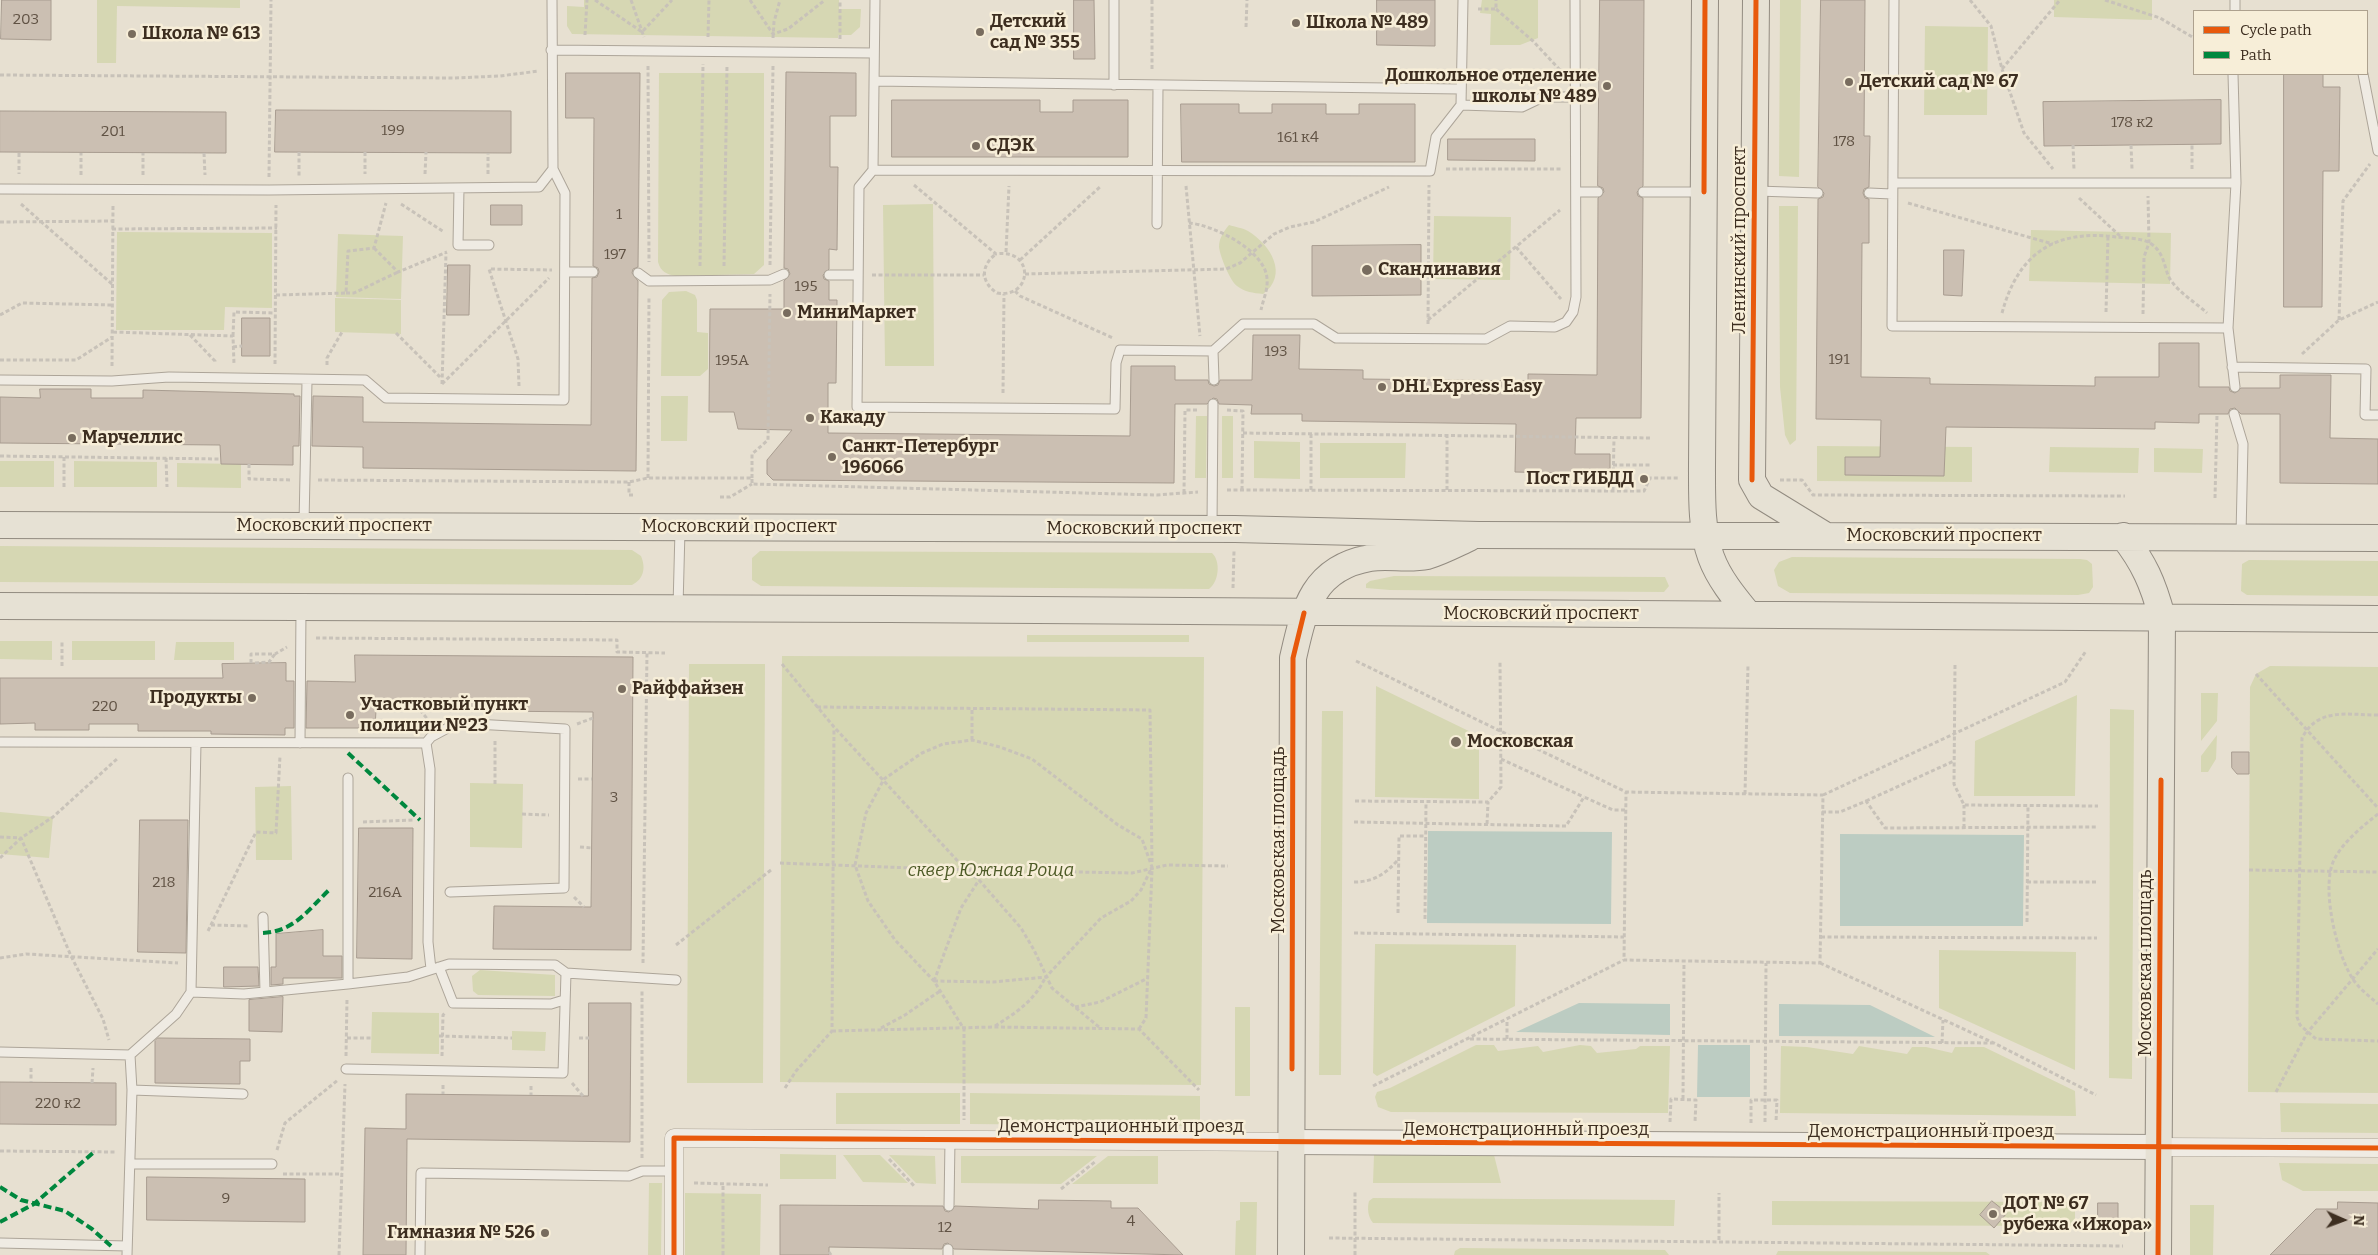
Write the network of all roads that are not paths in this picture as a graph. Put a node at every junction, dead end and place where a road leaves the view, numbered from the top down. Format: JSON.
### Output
{"nodes":[{"id":1,"x":552,"y":0,"type":"edge"},
{"id":2,"x":875,"y":0,"type":"edge"},
{"id":3,"x":1114,"y":0,"type":"edge"},
{"id":4,"x":1463,"y":0,"type":"edge"},
{"id":5,"x":1575,"y":0,"type":"edge"},
{"id":6,"x":1705,"y":0,"type":"edge"},
{"id":7,"x":1756,"y":0,"type":"edge"},
{"id":8,"x":1894,"y":0,"type":"edge"},
{"id":9,"x":551,"y":50,"type":"junction"},
{"id":10,"x":874,"y":53,"type":"junction"},
{"id":11,"x":2233,"y":75,"type":"edge"},
{"id":12,"x":2363,"y":75,"type":"edge"},
{"id":13,"x":874,"y":81,"type":"junction"},
{"id":14,"x":1114,"y":85,"type":"junction"},
{"id":15,"x":1155,"y":86,"type":"junction"},
{"id":16,"x":1461,"y":89,"type":"junction"},
{"id":17,"x":1575,"y":97,"type":"junction"},
{"id":18,"x":1461,"y":105,"type":"junction"},
{"id":19,"x":2376,"y":155,"type":"edge"},
{"id":20,"x":553,"y":169,"type":"junction"},
{"id":21,"x":873,"y":170,"type":"junction"},
{"id":22,"x":1158,"y":170,"type":"junction"},
{"id":23,"x":1893,"y":183,"type":"junction"},
{"id":24,"x":2236,"y":183,"type":"junction"},
{"id":25,"x":459,"y":188,"type":"junction"},
{"id":26,"x":0,"y":189,"type":"edge"},
{"id":27,"x":1754,"y":191,"type":"junction"},
{"id":28,"x":1576,"y":192,"type":"junction"},
{"id":29,"x":1598,"y":192,"type":"dead end"},
{"id":30,"x":1643,"y":192,"type":"dead end"},
{"id":31,"x":1704,"y":192,"type":"junction"},
{"id":32,"x":1818,"y":192,"type":"dead end"},
{"id":33,"x":1869,"y":193,"type":"dead end"},
{"id":34,"x":1892,"y":194,"type":"junction"},
{"id":35,"x":1157,"y":224,"type":"dead end"},
{"id":36,"x":489,"y":245,"type":"dead end"},
{"id":37,"x":565,"y":272,"type":"junction"},
{"id":38,"x":592,"y":272,"type":"dead end"},
{"id":39,"x":638,"y":273,"type":"dead end"},
{"id":40,"x":784,"y":274,"type":"dead end"},
{"id":41,"x":829,"y":274,"type":"dead end"},
{"id":42,"x":858,"y":275,"type":"junction"},
{"id":43,"x":2228,"y":328,"type":"junction"},
{"id":44,"x":1212,"y":351,"type":"junction"},
{"id":45,"x":2232,"y":367,"type":"junction"},
{"id":46,"x":0,"y":380,"type":"edge"},
{"id":47,"x":1214,"y":380,"type":"dead end"},
{"id":48,"x":307,"y":381,"type":"junction"},
{"id":49,"x":2235,"y":388,"type":"dead end"},
{"id":50,"x":1213,"y":404,"type":"dead end"},
{"id":51,"x":2234,"y":414,"type":"dead end"},
{"id":52,"x":2378,"y":415,"type":"edge"},
{"id":53,"x":0,"y":525,"type":"edge"},
{"id":54,"x":304,"y":526,"type":"junction"},
{"id":55,"x":680,"y":527,"type":"junction"},
{"id":56,"x":1212,"y":529,"type":"junction"},
{"id":57,"x":1706,"y":534,"type":"junction"},
{"id":58,"x":1824,"y":534,"type":"junction"},
{"id":59,"x":1478,"y":535,"type":"junction"},
{"id":60,"x":2123,"y":536,"type":"junction"},
{"id":61,"x":2241,"y":537,"type":"junction"},
{"id":62,"x":2378,"y":538,"type":"edge"},
{"id":63,"x":0,"y":606,"type":"edge"},
{"id":64,"x":301,"y":607,"type":"junction"},
{"id":65,"x":678,"y":608,"type":"junction"},
{"id":66,"x":1304,"y":613,"type":"junction"},
{"id":67,"x":1749,"y":615,"type":"junction"},
{"id":68,"x":2162,"y":617,"type":"junction"},
{"id":69,"x":2378,"y":619,"type":"edge"},
{"id":70,"x":0,"y":742,"type":"edge"},
{"id":71,"x":196,"y":742,"type":"junction"},
{"id":72,"x":300,"y":743,"type":"junction"},
{"id":73,"x":426,"y":743,"type":"junction"},
{"id":74,"x":348,"y":778,"type":"dead end"},
{"id":75,"x":450,"y":892,"type":"dead end"},
{"id":76,"x":263,"y":921,"type":"road end"},
{"id":77,"x":435,"y":968,"type":"junction"},
{"id":78,"x":566,"y":973,"type":"junction"},
{"id":79,"x":676,"y":980,"type":"dead end"},
{"id":80,"x":348,"y":984,"type":"junction"},
{"id":81,"x":191,"y":992,"type":"junction"},
{"id":82,"x":265,"y":992,"type":"junction"},
{"id":83,"x":564,"y":1000,"type":"junction"},
{"id":84,"x":0,"y":1052,"type":"edge"},
{"id":85,"x":130,"y":1055,"type":"junction"},
{"id":86,"x":346,"y":1072,"type":"road end"},
{"id":87,"x":132,"y":1090,"type":"junction"},
{"id":88,"x":243,"y":1094,"type":"dead end"},
{"id":89,"x":950,"y":1140,"type":"junction"},
{"id":90,"x":1291,"y":1142,"type":"junction"},
{"id":91,"x":2158,"y":1147,"type":"junction"},
{"id":92,"x":2378,"y":1148,"type":"edge"},
{"id":93,"x":130,"y":1164,"type":"junction"},
{"id":94,"x":272,"y":1164,"type":"road end"},
{"id":95,"x":680,"y":1177,"type":"junction"},
{"id":96,"x":949,"y":1206,"type":"dead end"},
{"id":97,"x":0,"y":1243,"type":"edge"},
{"id":98,"x":127,"y":1250,"type":"edge"},
{"id":99,"x":420,"y":1255,"type":"edge"},
{"id":100,"x":674,"y":1255,"type":"edge"},
{"id":101,"x":1290,"y":1255,"type":"edge"},
{"id":102,"x":2158,"y":1255,"type":"edge"}],
"edges":[{"from":1,"to":9,"type":"lane"},
{"from":2,"to":10,"type":"lane"},
{"from":3,"to":14,"type":"lane"},
{"from":4,"to":16,"type":"lane"},
{"from":5,"to":17,"type":"lane"},
{"from":6,"to":31,"type":"main road","name":"Ленинский проспект"},
{"from":7,"to":27,"type":"main road","name":"Ленинский проспект"},
{"from":8,"to":23,"type":"lane"},
{"from":9,"to":10,"type":"lane"},
{"from":9,"to":20,"type":"lane"},
{"from":10,"to":13,"type":"lane"},
{"from":11,"to":24,"type":"lane"},
{"from":12,"to":19,"type":"lane"},
{"from":13,"to":14,"type":"lane"},
{"from":13,"to":21,"type":"lane"},
{"from":14,"to":15,"type":"lane"},
{"from":15,"to":16,"type":"lane"},
{"from":15,"to":22,"type":"lane"},
{"from":16,"to":18,"type":"lane"},
{"from":17,"to":18,"type":"lane"},
{"from":17,"to":28,"type":"lane"},
{"from":18,"to":22,"type":"lane"},
{"from":20,"to":25,"type":"lane"},
{"from":20,"to":37,"type":"lane"},
{"from":21,"to":22,"type":"lane"},
{"from":21,"to":42,"type":"lane"},
{"from":22,"to":35,"type":"lane"},
{"from":23,"to":24,"type":"lane"},
{"from":23,"to":34,"type":"lane"},
{"from":24,"to":43,"type":"lane"},
{"from":25,"to":26,"type":"lane"},
{"from":25,"to":36,"type":"lane"},
{"from":27,"to":32,"type":"lane"},
{"from":27,"to":58,"type":"main road","name":"Ленинский проспект"},
{"from":28,"to":29,"type":"lane"},
{"from":28,"to":44,"type":"lane"},
{"from":30,"to":31,"type":"lane"},
{"from":31,"to":57,"type":"main road","name":"Ленинский проспект"},
{"from":33,"to":34,"type":"lane"},
{"from":34,"to":43,"type":"lane"},
{"from":37,"to":38,"type":"lane"},
{"from":37,"to":48,"type":"lane"},
{"from":39,"to":40,"type":"lane"},
{"from":41,"to":42,"type":"lane"},
{"from":42,"to":44,"type":"lane"},
{"from":43,"to":45,"type":"lane"},
{"from":44,"to":47,"type":"lane"},
{"from":45,"to":49,"type":"lane"},
{"from":45,"to":52,"type":"lane"},
{"from":46,"to":48,"type":"lane"},
{"from":48,"to":54,"type":"lane"},
{"from":50,"to":56,"type":"lane"},
{"from":51,"to":61,"type":"lane"},
{"from":53,"to":54,"type":"main road","name":"Московский проспект"},
{"from":54,"to":55,"type":"main road","name":"Московский проспект"},
{"from":55,"to":56,"type":"main road","name":"Московский проспект"},
{"from":55,"to":65,"type":"lane"},
{"from":56,"to":59,"type":"main road","name":"Московский проспект"},
{"from":57,"to":58,"type":"main road","name":"Московский проспект"},
{"from":57,"to":59,"type":"main road","name":"Московский проспект"},
{"from":57,"to":67,"type":"main road"},
{"from":58,"to":60,"type":"main road","name":"Московский проспект"},
{"from":59,"to":66,"type":"main road","name":"Московский проспект"},
{"from":60,"to":61,"type":"main road","name":"Московский проспект"},
{"from":60,"to":68,"type":"main road"},
{"from":61,"to":62,"type":"main road","name":"Московский проспект"},
{"from":63,"to":64,"type":"main road","name":"Московский проспект"},
{"from":64,"to":65,"type":"main road","name":"Московский проспект"},
{"from":64,"to":72,"type":"lane"},
{"from":65,"to":66,"type":"main road","name":"Московский проспект"},
{"from":66,"to":67,"type":"main road","name":"Московский проспект"},
{"from":66,"to":90,"type":"main road","name":"Московская площадь"},
{"from":67,"to":68,"type":"main road","name":"Московский проспект"},
{"from":68,"to":69,"type":"main road","name":"Московский проспект"},
{"from":68,"to":91,"type":"main road","name":"Московская площадь"},
{"from":70,"to":71,"type":"lane"},
{"from":71,"to":72,"type":"lane"},
{"from":71,"to":81,"type":"lane"},
{"from":72,"to":73,"type":"lane"},
{"from":73,"to":75,"type":"lane"},
{"from":73,"to":77,"type":"lane"},
{"from":74,"to":80,"type":"lane"},
{"from":76,"to":82,"type":"lane"},
{"from":77,"to":78,"type":"lane"},
{"from":77,"to":80,"type":"lane"},
{"from":77,"to":83,"type":"lane"},
{"from":78,"to":79,"type":"lane"},
{"from":78,"to":83,"type":"lane"},
{"from":80,"to":82,"type":"lane"},
{"from":81,"to":82,"type":"lane"},
{"from":81,"to":85,"type":"lane"},
{"from":83,"to":86,"type":"lane"},
{"from":84,"to":85,"type":"lane"},
{"from":85,"to":87,"type":"lane"},
{"from":87,"to":88,"type":"lane"},
{"from":87,"to":93,"type":"lane"},
{"from":89,"to":90,"type":"street","name":"Демонстрационный проезд"},
{"from":89,"to":95,"type":"street","name":"Демонстрационный проезд"},
{"from":89,"to":96,"type":"lane"},
{"from":90,"to":91,"type":"street","name":"Демонстрационный проезд"},
{"from":90,"to":101,"type":"main road","name":"Московская площадь"},
{"from":91,"to":92,"type":"street","name":"Демонстрационный проезд"},
{"from":91,"to":102,"type":"main road","name":"Московская площадь"},
{"from":93,"to":94,"type":"lane"},
{"from":93,"to":98,"type":"lane"},
{"from":95,"to":99,"type":"lane"},
{"from":95,"to":100,"type":"street"},
{"from":97,"to":98,"type":"lane"}]}
